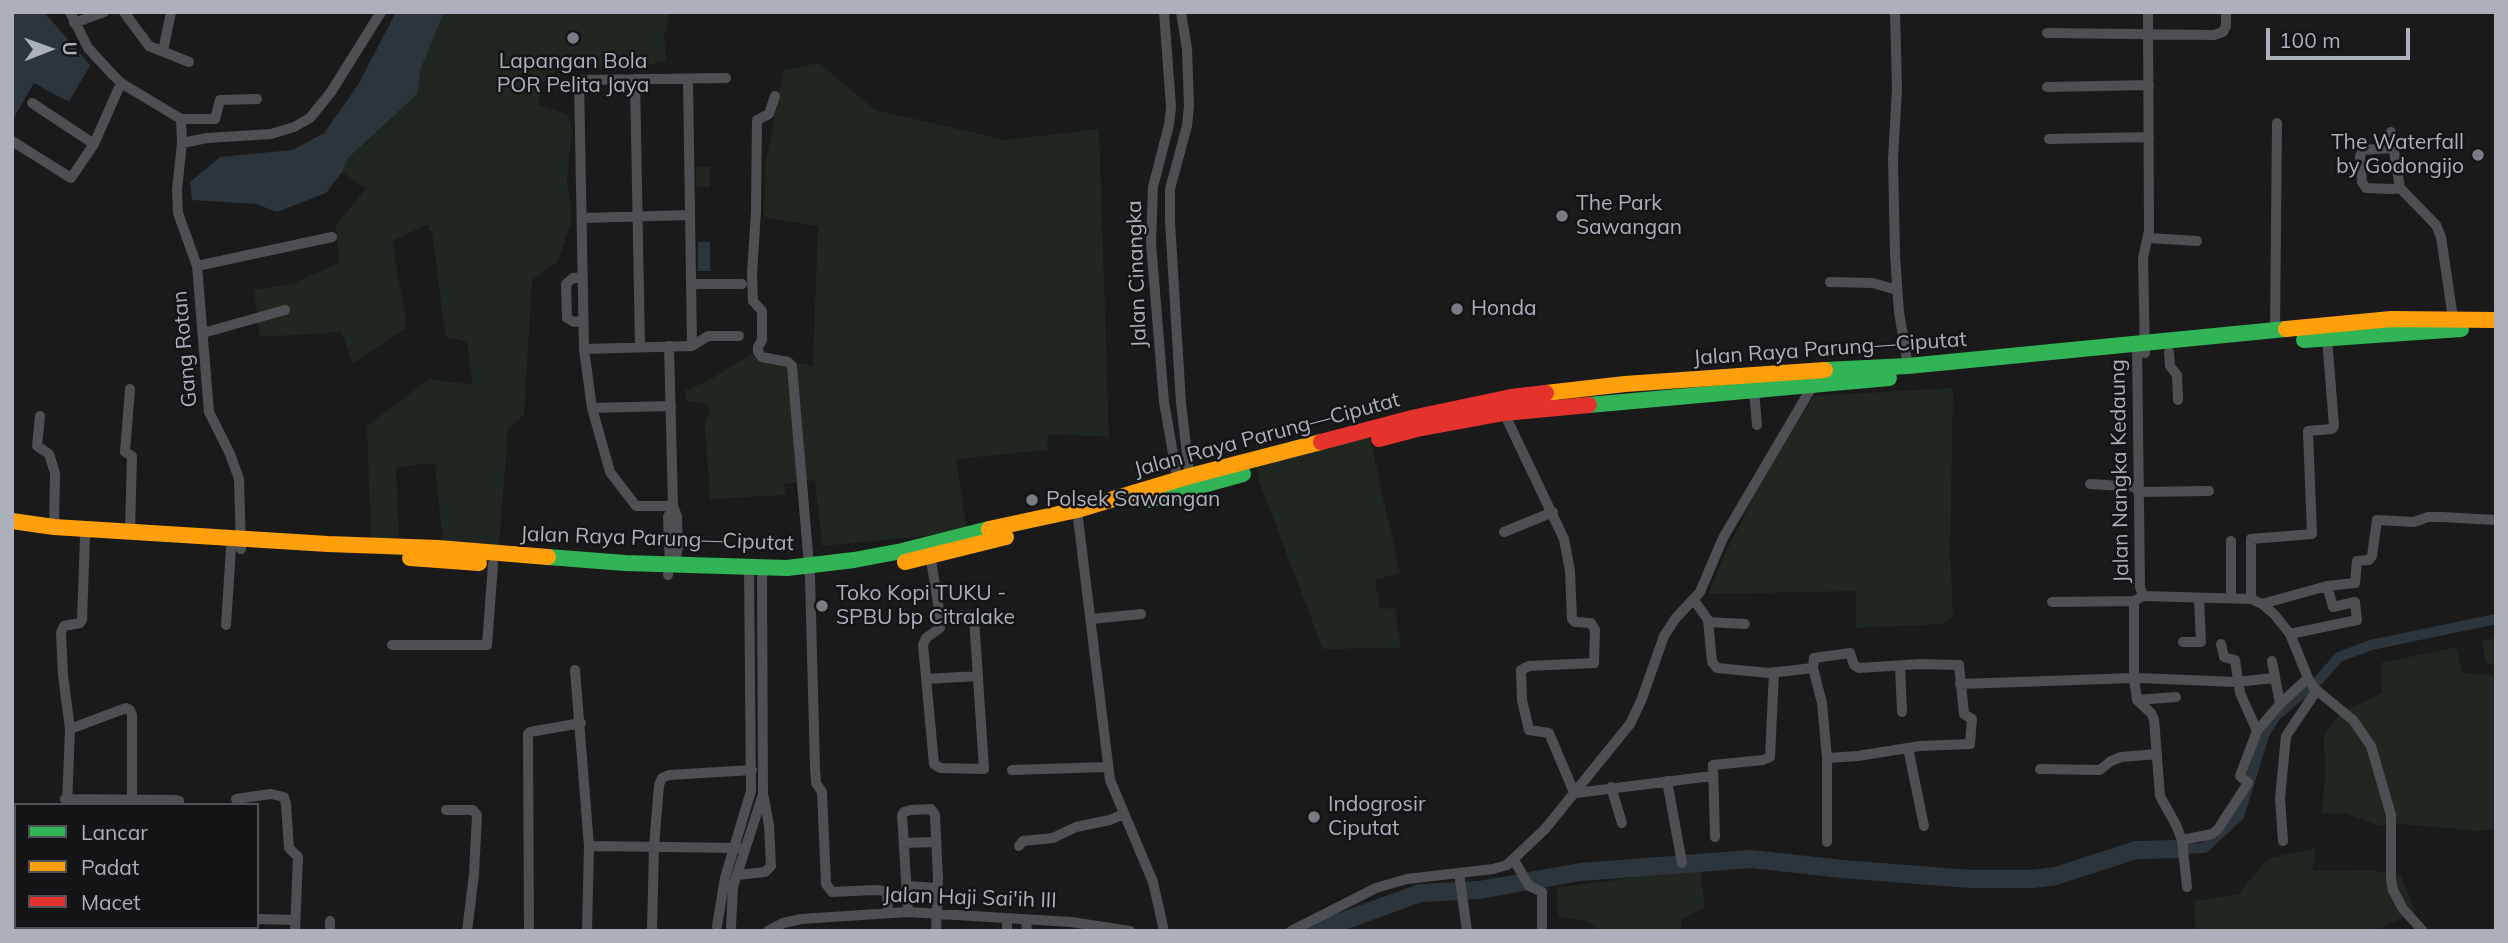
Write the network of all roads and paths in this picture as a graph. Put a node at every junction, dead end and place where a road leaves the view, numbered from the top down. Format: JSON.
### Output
{"nodes":[{"id":1,"x":70,"y":12,"type":"edge"},
{"id":2,"x":104,"y":12,"type":"edge"},
{"id":3,"x":124,"y":12,"type":"edge"},
{"id":4,"x":171,"y":12,"type":"edge"},
{"id":5,"x":382,"y":12,"type":"edge"},
{"id":6,"x":1164,"y":12,"type":"edge"},
{"id":7,"x":1181,"y":12,"type":"edge"},
{"id":8,"x":1895,"y":12,"type":"edge"},
{"id":9,"x":2148,"y":12,"type":"edge"},
{"id":10,"x":2226,"y":12,"type":"edge"},
{"id":11,"x":74,"y":23,"type":"junction"},
{"id":12,"x":2047,"y":33,"type":"dead end"},
{"id":13,"x":2148,"y":35,"type":"junction"},
{"id":14,"x":1186,"y":49,"type":"junction"},
{"id":15,"x":163,"y":51,"type":"junction"},
{"id":16,"x":1168,"y":53,"type":"junction"},
{"id":17,"x":188,"y":62,"type":"dead end"},
{"id":18,"x":726,"y":78,"type":"dead end"},
{"id":19,"x":635,"y":79,"type":"junction"},
{"id":20,"x":688,"y":79,"type":"junction"},
{"id":21,"x":121,"y":83,"type":"junction"},
{"id":22,"x":2149,"y":85,"type":"junction"},
{"id":23,"x":2047,"y":87,"type":"dead end"},
{"id":24,"x":775,"y":96,"type":"dead end"},
{"id":25,"x":257,"y":99,"type":"dead end"},
{"id":26,"x":32,"y":103,"type":"dead end"},
{"id":27,"x":181,"y":119,"type":"junction"},
{"id":28,"x":2277,"y":123,"type":"dead end"},
{"id":29,"x":2391,"y":132,"type":"dead end"},
{"id":30,"x":2149,"y":138,"type":"junction"},
{"id":31,"x":2049,"y":139,"type":"dead end"},
{"id":32,"x":12,"y":142,"type":"edge"},
{"id":33,"x":183,"y":143,"type":"junction"},
{"id":34,"x":94,"y":144,"type":"junction"},
{"id":35,"x":2392,"y":148,"type":"junction"},
{"id":36,"x":2400,"y":188,"type":"junction"},
{"id":37,"x":690,"y":215,"type":"junction"},
{"id":38,"x":637,"y":216,"type":"junction"},
{"id":39,"x":582,"y":218,"type":"junction"},
{"id":40,"x":332,"y":237,"type":"dead end"},
{"id":41,"x":2148,"y":238,"type":"junction"},
{"id":42,"x":2197,"y":241,"type":"dead end"},
{"id":43,"x":197,"y":266,"type":"junction"},
{"id":44,"x":583,"y":277,"type":"junction"},
{"id":45,"x":1830,"y":282,"type":"dead end"},
{"id":46,"x":691,"y":284,"type":"junction"},
{"id":47,"x":742,"y":284,"type":"dead end"},
{"id":48,"x":1897,"y":290,"type":"junction"},
{"id":49,"x":285,"y":310,"type":"dead end"},
{"id":50,"x":2453,"y":318,"type":"junction"},
{"id":51,"x":2496,"y":320,"type":"edge"},
{"id":52,"x":583,"y":321,"type":"junction"},
{"id":53,"x":2496,"y":330,"type":"edge"},
{"id":54,"x":2275,"y":331,"type":"junction"},
{"id":55,"x":203,"y":333,"type":"junction"},
{"id":56,"x":739,"y":336,"type":"dead end"},
{"id":57,"x":2327,"y":338,"type":"junction"},
{"id":58,"x":670,"y":346,"type":"junction"},
{"id":59,"x":692,"y":346,"type":"junction"},
{"id":60,"x":640,"y":347,"type":"junction"},
{"id":61,"x":584,"y":349,"type":"junction"},
{"id":62,"x":2141,"y":349,"type":"junction"},
{"id":63,"x":2169,"y":352,"type":"junction"},
{"id":64,"x":1972,"y":365,"type":"junction"},
{"id":65,"x":1908,"y":366,"type":"junction"},
{"id":66,"x":1813,"y":385,"type":"junction"},
{"id":67,"x":1702,"y":386,"type":"junction"},
{"id":68,"x":130,"y":389,"type":"dead end"},
{"id":69,"x":1754,"y":391,"type":"junction"},
{"id":70,"x":2178,"y":400,"type":"dead end"},
{"id":71,"x":671,"y":406,"type":"junction"},
{"id":72,"x":593,"y":408,"type":"junction"},
{"id":73,"x":1504,"y":413,"type":"junction"},
{"id":74,"x":40,"y":416,"type":"dead end"},
{"id":75,"x":1421,"y":422,"type":"junction"},
{"id":76,"x":1757,"y":425,"type":"dead end"},
{"id":77,"x":1185,"y":484,"type":"junction"},
{"id":78,"x":2090,"y":484,"type":"dead end"},
{"id":79,"x":2138,"y":490,"type":"junction"},
{"id":80,"x":2209,"y":491,"type":"dead end"},
{"id":81,"x":673,"y":506,"type":"junction"},
{"id":82,"x":1553,"y":512,"type":"junction"},
{"id":83,"x":1078,"y":514,"type":"junction"},
{"id":84,"x":2496,"y":520,"type":"edge"},
{"id":85,"x":12,"y":521,"type":"edge"},
{"id":86,"x":54,"y":527,"type":"junction"},
{"id":87,"x":12,"y":530,"type":"edge"},
{"id":88,"x":130,"y":531,"type":"junction"},
{"id":89,"x":1504,"y":532,"type":"dead end"},
{"id":90,"x":85,"y":537,"type":"junction"},
{"id":91,"x":2231,"y":541,"type":"dead end"},
{"id":92,"x":238,"y":545,"type":"junction"},
{"id":93,"x":929,"y":551,"type":"junction"},
{"id":94,"x":437,"y":554,"type":"junction"},
{"id":95,"x":493,"y":564,"type":"junction"},
{"id":96,"x":669,"y":570,"type":"junction"},
{"id":97,"x":810,"y":571,"type":"junction"},
{"id":98,"x":755,"y":573,"type":"junction"},
{"id":99,"x":2327,"y":586,"type":"junction"},
{"id":100,"x":2231,"y":598,"type":"junction"},
{"id":101,"x":2138,"y":599,"type":"junction"},
{"id":102,"x":2199,"y":599,"type":"junction"},
{"id":103,"x":2251,"y":599,"type":"junction"},
{"id":104,"x":1694,"y":600,"type":"junction"},
{"id":105,"x":2052,"y":602,"type":"dead end"},
{"id":106,"x":2262,"y":604,"type":"junction"},
{"id":107,"x":1141,"y":614,"type":"dead end"},
{"id":108,"x":1091,"y":620,"type":"junction"},
{"id":109,"x":941,"y":622,"type":"junction"},
{"id":110,"x":1708,"y":622,"type":"junction"},
{"id":111,"x":1745,"y":624,"type":"dead end"},
{"id":112,"x":226,"y":625,"type":"dead end"},
{"id":113,"x":2290,"y":634,"type":"junction"},
{"id":114,"x":2183,"y":642,"type":"dead end"},
{"id":115,"x":2221,"y":644,"type":"dead end"},
{"id":116,"x":392,"y":646,"type":"dead end"},
{"id":117,"x":2272,"y":661,"type":"dead end"},
{"id":118,"x":1900,"y":666,"type":"junction"},
{"id":119,"x":1813,"y":668,"type":"junction"},
{"id":120,"x":575,"y":670,"type":"dead end"},
{"id":121,"x":1774,"y":672,"type":"junction"},
{"id":122,"x":978,"y":676,"type":"junction"},
{"id":123,"x":2136,"y":678,"type":"junction"},
{"id":124,"x":2273,"y":678,"type":"junction"},
{"id":125,"x":2308,"y":678,"type":"junction"},
{"id":126,"x":926,"y":679,"type":"junction"},
{"id":127,"x":2237,"y":682,"type":"junction"},
{"id":128,"x":1960,"y":684,"type":"junction"},
{"id":129,"x":2317,"y":690,"type":"junction"},
{"id":130,"x":2176,"y":697,"type":"dead end"},
{"id":131,"x":2137,"y":700,"type":"junction"},
{"id":132,"x":2280,"y":704,"type":"junction"},
{"id":133,"x":1902,"y":712,"type":"dead end"},
{"id":134,"x":581,"y":723,"type":"junction"},
{"id":135,"x":71,"y":729,"type":"junction"},
{"id":136,"x":2257,"y":731,"type":"junction"},
{"id":137,"x":1908,"y":748,"type":"junction"},
{"id":138,"x":2157,"y":754,"type":"junction"},
{"id":139,"x":1827,"y":758,"type":"junction"},
{"id":140,"x":1107,"y":767,"type":"junction"},
{"id":141,"x":2040,"y":769,"type":"dead end"},
{"id":142,"x":752,"y":770,"type":"junction"},
{"id":143,"x":1012,"y":770,"type":"dead end"},
{"id":144,"x":1712,"y":776,"type":"junction"},
{"id":145,"x":1667,"y":781,"type":"junction"},
{"id":146,"x":1611,"y":787,"type":"junction"},
{"id":147,"x":1576,"y":793,"type":"junction"},
{"id":148,"x":763,"y":794,"type":"junction"},
{"id":149,"x":236,"y":799,"type":"dead end"},
{"id":150,"x":132,"y":800,"type":"junction"},
{"id":151,"x":66,"y":802,"type":"edge"},
{"id":152,"x":179,"y":803,"type":"edge"},
{"id":153,"x":446,"y":810,"type":"dead end"},
{"id":154,"x":1123,"y":814,"type":"junction"},
{"id":155,"x":1622,"y":822,"type":"dead end"},
{"id":156,"x":1924,"y":826,"type":"dead end"},
{"id":157,"x":1715,"y":837,"type":"dead end"},
{"id":158,"x":2182,"y":840,"type":"junction"},
{"id":159,"x":2283,"y":841,"type":"dead end"},
{"id":160,"x":936,"y":842,"type":"junction"},
{"id":161,"x":1827,"y":842,"type":"dead end"},
{"id":162,"x":905,"y":844,"type":"junction"},
{"id":163,"x":589,"y":846,"type":"junction"},
{"id":164,"x":654,"y":846,"type":"junction"},
{"id":165,"x":1019,"y":846,"type":"dead end"},
{"id":166,"x":734,"y":847,"type":"junction"},
{"id":167,"x":747,"y":849,"type":"junction"},
{"id":168,"x":1514,"y":860,"type":"junction"},
{"id":169,"x":1682,"y":863,"type":"dead end"},
{"id":170,"x":1459,"y":873,"type":"junction"},
{"id":171,"x":737,"y":875,"type":"junction"},
{"id":172,"x":907,"y":886,"type":"junction"},
{"id":173,"x":2188,"y":887,"type":"dead end"},
{"id":174,"x":938,"y":888,"type":"junction"},
{"id":175,"x":888,"y":912,"type":"junction"},
{"id":176,"x":908,"y":912,"type":"junction"},
{"id":177,"x":935,"y":914,"type":"junction"},
{"id":178,"x":259,"y":919,"type":"edge"},
{"id":179,"x":1007,"y":919,"type":"junction"},
{"id":180,"x":295,"y":925,"type":"edge"},
{"id":181,"x":1027,"y":925,"type":"edge"},
{"id":182,"x":713,"y":928,"type":"edge"},
{"id":183,"x":734,"y":929,"type":"edge"},
{"id":184,"x":467,"y":931,"type":"edge"},
{"id":185,"x":528,"y":931,"type":"edge"},
{"id":186,"x":587,"y":931,"type":"edge"},
{"id":187,"x":652,"y":931,"type":"edge"},
{"id":188,"x":768,"y":931,"type":"edge"},
{"id":189,"x":936,"y":931,"type":"edge"},
{"id":190,"x":1007,"y":931,"type":"edge"},
{"id":191,"x":1130,"y":931,"type":"edge"},
{"id":192,"x":1164,"y":931,"type":"edge"},
{"id":193,"x":1291,"y":931,"type":"edge"},
{"id":194,"x":1467,"y":931,"type":"edge"},
{"id":195,"x":1542,"y":931,"type":"edge"},
{"id":196,"x":2423,"y":931,"type":"edge"}],
"edges":[{"from":1,"to":11,"type":"street"},
{"from":2,"to":11,"type":"street"},
{"from":3,"to":15,"type":"street"},
{"from":4,"to":15,"type":"street"},
{"from":5,"to":33,"type":"street"},
{"from":6,"to":16,"type":"street","name":"Jalan Cinangka"},
{"from":7,"to":14,"type":"street","name":"Jalan Cinangka"},
{"from":8,"to":48,"type":"street"},
{"from":9,"to":13,"type":"street","name":"Jalan Nangka Kedaung"},
{"from":10,"to":13,"type":"street"},
{"from":11,"to":21,"type":"street"},
{"from":12,"to":13,"type":"street"},
{"from":13,"to":22,"type":"street","name":"Jalan Nangka Kedaung"},
{"from":14,"to":16,"type":"street"},
{"from":14,"to":77,"type":"street","name":"Jalan Cinangka"},
{"from":15,"to":17,"type":"street"},
{"from":16,"to":77,"type":"street","name":"Jalan Cinangka"},
{"from":18,"to":20,"type":"street"},
{"from":19,"to":20,"type":"street"},
{"from":19,"to":38,"type":"street"},
{"from":19,"to":39,"type":"street"},
{"from":20,"to":37,"type":"street"},
{"from":21,"to":27,"type":"street"},
{"from":21,"to":34,"type":"street"},
{"from":22,"to":23,"type":"street"},
{"from":22,"to":30,"type":"street","name":"Jalan Nangka Kedaung"},
{"from":24,"to":97,"type":"street"},
{"from":25,"to":27,"type":"street"},
{"from":26,"to":34,"type":"street"},
{"from":27,"to":33,"type":"street","name":"Gang Rotan"},
{"from":28,"to":54,"type":"street"},
{"from":29,"to":35,"type":"street"},
{"from":30,"to":31,"type":"street"},
{"from":30,"to":41,"type":"street","name":"Jalan Nangka Kedaung"},
{"from":32,"to":34,"type":"street"},
{"from":33,"to":43,"type":"street","name":"Gang Rotan"},
{"from":35,"to":36,"type":"street"},
{"from":35,"to":36,"type":"street"},
{"from":36,"to":50,"type":"street"},
{"from":37,"to":38,"type":"street"},
{"from":37,"to":46,"type":"street"},
{"from":38,"to":39,"type":"street"},
{"from":38,"to":60,"type":"street"},
{"from":39,"to":44,"type":"street"},
{"from":40,"to":43,"type":"street"},
{"from":41,"to":42,"type":"street"},
{"from":41,"to":62,"type":"street","name":"Jalan Nangka Kedaung"},
{"from":43,"to":55,"type":"street","name":"Gang Rotan"},
{"from":44,"to":52,"type":"street"},
{"from":44,"to":52,"type":"street"},
{"from":45,"to":48,"type":"street"},
{"from":46,"to":47,"type":"street"},
{"from":46,"to":59,"type":"street"},
{"from":48,"to":65,"type":"street"},
{"from":49,"to":55,"type":"street"},
{"from":50,"to":51,"type":"highway","name":"Jalan Raya Parung—Ciputat"},
{"from":50,"to":54,"type":"highway","name":"Jalan Raya Parung—Ciputat"},
{"from":52,"to":61,"type":"street"},
{"from":53,"to":57,"type":"highway","name":"Jalan Raya Parung—Ciputat"},
{"from":54,"to":62,"type":"highway","name":"Jalan Raya Parung—Ciputat"},
{"from":55,"to":92,"type":"street","name":"Gang Rotan"},
{"from":56,"to":59,"type":"street"},
{"from":57,"to":63,"type":"highway","name":"Jalan Raya Parung—Ciputat"},
{"from":57,"to":103,"type":"street"},
{"from":58,"to":59,"type":"street"},
{"from":58,"to":60,"type":"street"},
{"from":58,"to":71,"type":"street"},
{"from":60,"to":61,"type":"street"},
{"from":61,"to":72,"type":"street"},
{"from":62,"to":63,"type":"highway","name":"Jalan Raya Parung—Ciputat"},
{"from":62,"to":64,"type":"highway","name":"Jalan Raya Parung—Ciputat"},
{"from":62,"to":79,"type":"street","name":"Jalan Nangka Kedaung"},
{"from":63,"to":70,"type":"street"},
{"from":64,"to":65,"type":"highway","name":"Jalan Raya Parung—Ciputat"},
{"from":64,"to":66,"type":"highway","name":"Jalan Raya Parung—Ciputat"},
{"from":65,"to":67,"type":"highway","name":"Jalan Raya Parung—Ciputat"},
{"from":66,"to":69,"type":"highway","name":"Jalan Raya Parung—Ciputat"},
{"from":66,"to":104,"type":"street"},
{"from":67,"to":69,"type":"highway","name":"Jalan Raya Parung—Ciputat"},
{"from":67,"to":73,"type":"highway","name":"Jalan Raya Parung—Ciputat"},
{"from":67,"to":75,"type":"highway","name":"Jalan Raya Parung—Ciputat"},
{"from":68,"to":88,"type":"street"},
{"from":69,"to":76,"type":"street"},
{"from":71,"to":72,"type":"street"},
{"from":71,"to":81,"type":"street"},
{"from":72,"to":81,"type":"street"},
{"from":73,"to":75,"type":"highway","name":"Jalan Raya Parung—Ciputat"},
{"from":73,"to":82,"type":"street"},
{"from":74,"to":86,"type":"street"},
{"from":75,"to":77,"type":"highway","name":"Jalan Raya Parung—Ciputat"},
{"from":77,"to":83,"type":"highway","name":"Jalan Raya Parung—Ciputat"},
{"from":78,"to":79,"type":"street"},
{"from":79,"to":80,"type":"street"},
{"from":79,"to":101,"type":"street","name":"Jalan Nangka Kedaung"},
{"from":81,"to":96,"type":"street"},
{"from":82,"to":89,"type":"street"},
{"from":82,"to":147,"type":"street"},
{"from":83,"to":93,"type":"highway","name":"Jalan Raya Parung—Ciputat"},
{"from":83,"to":108,"type":"street"},
{"from":84,"to":99,"type":"street"},
{"from":85,"to":86,"type":"highway","name":"Jalan Raya Parung—Ciputat"},
{"from":86,"to":88,"type":"highway","name":"Jalan Raya Parung—Ciputat"},
{"from":87,"to":90,"type":"highway","name":"Jalan Raya Parung—Ciputat"},
{"from":88,"to":92,"type":"highway","name":"Jalan Raya Parung—Ciputat"},
{"from":90,"to":92,"type":"highway","name":"Jalan Raya Parung—Ciputat"},
{"from":90,"to":135,"type":"street"},
{"from":91,"to":100,"type":"street"},
{"from":92,"to":94,"type":"highway","name":"Jalan Raya Parung—Ciputat"},
{"from":92,"to":112,"type":"street","name":"Gang Rotan"},
{"from":93,"to":97,"type":"highway","name":"Jalan Raya Parung—Ciputat"},
{"from":93,"to":109,"type":"street"},
{"from":94,"to":95,"type":"highway","name":"Jalan Raya Parung—Ciputat"},
{"from":94,"to":96,"type":"highway","name":"Jalan Raya Parung—Ciputat"},
{"from":95,"to":96,"type":"highway","name":"Jalan Raya Parung—Ciputat"},
{"from":95,"to":116,"type":"street"},
{"from":96,"to":98,"type":"highway","name":"Jalan Raya Parung—Ciputat"},
{"from":97,"to":98,"type":"highway","name":"Jalan Raya Parung—Ciputat"},
{"from":97,"to":175,"type":"street"},
{"from":98,"to":142,"type":"street"},
{"from":98,"to":148,"type":"street"},
{"from":99,"to":106,"type":"street"},
{"from":99,"to":113,"type":"street"},
{"from":100,"to":102,"type":"street"},
{"from":100,"to":103,"type":"street"},
{"from":101,"to":102,"type":"street"},
{"from":101,"to":105,"type":"street"},
{"from":101,"to":123,"type":"street","name":"Jalan Nangka Kedaung"},
{"from":102,"to":114,"type":"street"},
{"from":103,"to":106,"type":"street"},
{"from":104,"to":110,"type":"street"},
{"from":104,"to":147,"type":"street"},
{"from":106,"to":113,"type":"street"},
{"from":107,"to":108,"type":"street"},
{"from":108,"to":140,"type":"street"},
{"from":109,"to":122,"type":"street"},
{"from":109,"to":126,"type":"street"},
{"from":110,"to":111,"type":"street"},
{"from":110,"to":121,"type":"street"},
{"from":113,"to":125,"type":"street"},
{"from":115,"to":127,"type":"street"},
{"from":117,"to":124,"type":"street"},
{"from":118,"to":119,"type":"street"},
{"from":118,"to":128,"type":"street"},
{"from":118,"to":133,"type":"street"},
{"from":119,"to":121,"type":"street"},
{"from":119,"to":139,"type":"street"},
{"from":120,"to":134,"type":"street"},
{"from":121,"to":144,"type":"street"},
{"from":122,"to":126,"type":"street"},
{"from":122,"to":126,"type":"street"},
{"from":123,"to":127,"type":"street"},
{"from":123,"to":128,"type":"street"},
{"from":123,"to":131,"type":"street","name":"Jalan Nangka Kedaung"},
{"from":124,"to":127,"type":"street"},
{"from":124,"to":132,"type":"street"},
{"from":125,"to":129,"type":"street"},
{"from":125,"to":132,"type":"street"},
{"from":127,"to":136,"type":"street"},
{"from":128,"to":137,"type":"street"},
{"from":129,"to":159,"type":"street"},
{"from":129,"to":196,"type":"street"},
{"from":130,"to":131,"type":"street"},
{"from":131,"to":138,"type":"street"},
{"from":132,"to":136,"type":"street"},
{"from":134,"to":163,"type":"street"},
{"from":134,"to":185,"type":"street"},
{"from":135,"to":150,"type":"street"},
{"from":135,"to":151,"type":"street"},
{"from":136,"to":158,"type":"street"},
{"from":137,"to":139,"type":"street"},
{"from":137,"to":156,"type":"street"},
{"from":138,"to":141,"type":"street"},
{"from":138,"to":158,"type":"street"},
{"from":139,"to":161,"type":"street"},
{"from":140,"to":143,"type":"street"},
{"from":140,"to":154,"type":"street"},
{"from":142,"to":164,"type":"street"},
{"from":142,"to":166,"type":"street"},
{"from":144,"to":145,"type":"street"},
{"from":144,"to":157,"type":"street"},
{"from":145,"to":146,"type":"street"},
{"from":145,"to":169,"type":"street"},
{"from":146,"to":147,"type":"street"},
{"from":146,"to":155,"type":"street"},
{"from":147,"to":168,"type":"street"},
{"from":148,"to":167,"type":"street"},
{"from":148,"to":171,"type":"street"},
{"from":149,"to":180,"type":"street"},
{"from":150,"to":151,"type":"street"},
{"from":150,"to":152,"type":"street"},
{"from":153,"to":184,"type":"street"},
{"from":154,"to":165,"type":"street"},
{"from":154,"to":192,"type":"street"},
{"from":158,"to":173,"type":"street"},
{"from":160,"to":162,"type":"street"},
{"from":160,"to":162,"type":"street"},
{"from":160,"to":174,"type":"street"},
{"from":162,"to":172,"type":"street"},
{"from":163,"to":164,"type":"street"},
{"from":163,"to":186,"type":"street"},
{"from":164,"to":166,"type":"street"},
{"from":164,"to":187,"type":"street"},
{"from":166,"to":167,"type":"street"},
{"from":166,"to":182,"type":"street"},
{"from":167,"to":171,"type":"street"},
{"from":168,"to":170,"type":"street"},
{"from":168,"to":195,"type":"street"},
{"from":170,"to":193,"type":"street"},
{"from":170,"to":194,"type":"street"},
{"from":171,"to":183,"type":"street"},
{"from":172,"to":174,"type":"street"},
{"from":172,"to":176,"type":"street"},
{"from":174,"to":177,"type":"street"},
{"from":175,"to":176,"type":"street","name":"Jalan Haji Sai'ih III"},
{"from":175,"to":188,"type":"street","name":"Jalan Haji Sai'ih III"},
{"from":176,"to":177,"type":"street","name":"Jalan Haji Sai'ih III"},
{"from":177,"to":179,"type":"street","name":"Jalan Haji Sai'ih III"},
{"from":177,"to":189,"type":"street"},
{"from":178,"to":180,"type":"street"},
{"from":179,"to":181,"type":"street","name":"Jalan Haji Sai'ih III"},
{"from":179,"to":190,"type":"street"},
{"from":181,"to":191,"type":"street","name":"Jalan Haji Sai'ih III"},
{"from":182,"to":183,"type":"street"}]}
